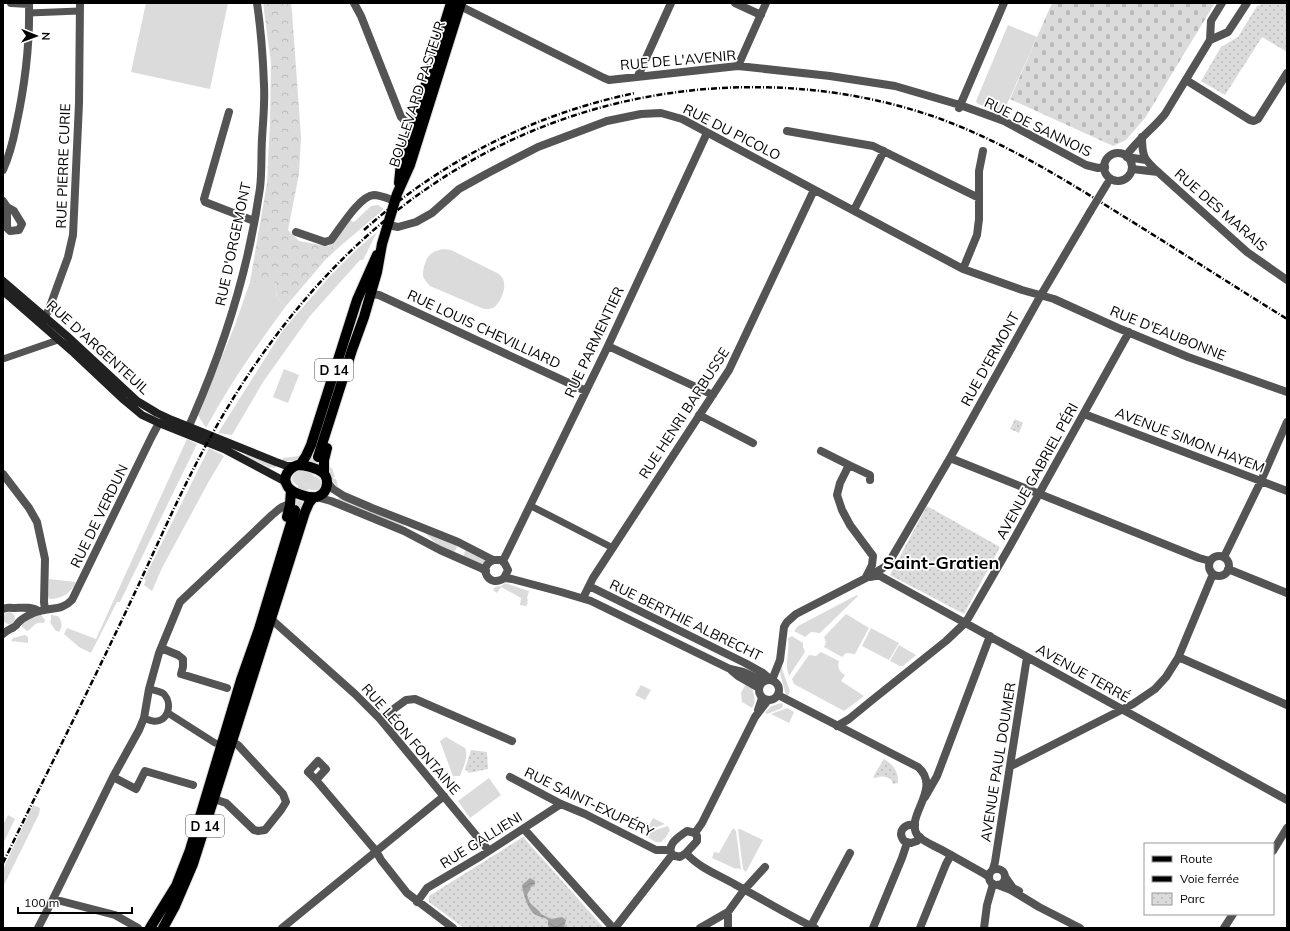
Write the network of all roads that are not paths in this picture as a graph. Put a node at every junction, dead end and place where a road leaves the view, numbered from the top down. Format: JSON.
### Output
{"nodes":[{"id":1,"x":11,"y":3,"type":"edge"},
{"id":2,"x":257,"y":3,"type":"edge"},
{"id":3,"x":354,"y":3,"type":"edge"},
{"id":4,"x":670,"y":3,"type":"edge"},
{"id":5,"x":735,"y":3,"type":"edge"},
{"id":6,"x":766,"y":3,"type":"edge"},
{"id":7,"x":1004,"y":3,"type":"edge"},
{"id":8,"x":1222,"y":3,"type":"edge"},
{"id":9,"x":1247,"y":3,"type":"edge"},
{"id":10,"x":29,"y":4,"type":"edge"},
{"id":11,"x":457,"y":4,"type":"edge"},
{"id":12,"x":79,"y":7,"type":"edge"},
{"id":13,"x":29,"y":13,"type":"junction"},
{"id":14,"x":760,"y":14,"type":"junction"},
{"id":15,"x":1210,"y":40,"type":"junction"},
{"id":16,"x":738,"y":66,"type":"junction"},
{"id":17,"x":1287,"y":73,"type":"edge"},
{"id":18,"x":638,"y":76,"type":"junction"},
{"id":19,"x":1186,"y":80,"type":"junction"},
{"id":20,"x":960,"y":106,"type":"junction"},
{"id":21,"x":229,"y":112,"type":"dead end"},
{"id":22,"x":418,"y":125,"type":"junction"},
{"id":23,"x":787,"y":131,"type":"dead end"},
{"id":24,"x":706,"y":133,"type":"junction"},
{"id":25,"x":1142,"y":137,"type":"junction"},
{"id":26,"x":884,"y":151,"type":"junction"},
{"id":27,"x":983,"y":151,"type":"dead end"},
{"id":28,"x":1127,"y":157,"type":"junction"},
{"id":29,"x":1146,"y":160,"type":"junction"},
{"id":30,"x":1105,"y":168,"type":"junction"},
{"id":31,"x":1132,"y":169,"type":"junction"},
{"id":32,"x":3,"y":170,"type":"edge"},
{"id":33,"x":1158,"y":172,"type":"junction"},
{"id":34,"x":1109,"y":182,"type":"junction"},
{"id":35,"x":814,"y":190,"type":"junction"},
{"id":36,"x":396,"y":197,"type":"junction"},
{"id":37,"x":979,"y":198,"type":"junction"},
{"id":38,"x":5,"y":204,"type":"edge"},
{"id":39,"x":854,"y":210,"type":"junction"},
{"id":40,"x":254,"y":221,"type":"junction"},
{"id":41,"x":388,"y":225,"type":"junction"},
{"id":42,"x":296,"y":232,"type":"dead end"},
{"id":43,"x":382,"y":244,"type":"junction"},
{"id":44,"x":963,"y":269,"type":"junction"},
{"id":45,"x":367,"y":275,"type":"junction"},
{"id":46,"x":1287,"y":280,"type":"edge"},
{"id":47,"x":3,"y":281,"type":"edge"},
{"id":48,"x":3,"y":291,"type":"edge"},
{"id":49,"x":371,"y":294,"type":"junction"},
{"id":50,"x":1041,"y":295,"type":"junction"},
{"id":51,"x":43,"y":320,"type":"junction"},
{"id":52,"x":363,"y":321,"type":"junction"},
{"id":53,"x":1129,"y":332,"type":"junction"},
{"id":54,"x":58,"y":340,"type":"junction"},
{"id":55,"x":608,"y":346,"type":"junction"},
{"id":56,"x":3,"y":359,"type":"edge"},
{"id":57,"x":586,"y":391,"type":"junction"},
{"id":58,"x":1287,"y":392,"type":"edge"},
{"id":59,"x":713,"y":395,"type":"junction"},
{"id":60,"x":1084,"y":414,"type":"junction"},
{"id":61,"x":699,"y":415,"type":"junction"},
{"id":62,"x":172,"y":420,"type":"junction"},
{"id":63,"x":1287,"y":422,"type":"edge"},
{"id":64,"x":160,"y":424,"type":"junction"},
{"id":65,"x":189,"y":426,"type":"junction"},
{"id":66,"x":190,"y":435,"type":"junction"},
{"id":67,"x":753,"y":443,"type":"dead end"},
{"id":68,"x":822,"y":451,"type":"dead end"},
{"id":69,"x":950,"y":458,"type":"junction"},
{"id":70,"x":297,"y":465,"type":"junction"},
{"id":71,"x":849,"y":465,"type":"junction"},
{"id":72,"x":3,"y":474,"type":"edge"},
{"id":73,"x":325,"y":478,"type":"junction"},
{"id":74,"x":870,"y":480,"type":"dead end"},
{"id":75,"x":1261,"y":481,"type":"junction"},
{"id":76,"x":288,"y":486,"type":"junction"},
{"id":77,"x":1287,"y":491,"type":"edge"},
{"id":78,"x":1039,"y":494,"type":"junction"},
{"id":79,"x":315,"y":498,"type":"junction"},
{"id":80,"x":531,"y":506,"type":"junction"},
{"id":81,"x":294,"y":508,"type":"junction"},
{"id":82,"x":418,"y":526,"type":"junction"},
{"id":83,"x":613,"y":548,"type":"junction"},
{"id":84,"x":437,"y":549,"type":"junction"},
{"id":85,"x":894,"y":552,"type":"junction"},
{"id":86,"x":873,"y":556,"type":"junction"},
{"id":87,"x":1224,"y":557,"type":"junction"},
{"id":88,"x":493,"y":560,"type":"junction"},
{"id":89,"x":503,"y":561,"type":"junction"},
{"id":90,"x":1210,"y":561,"type":"junction"},
{"id":91,"x":1228,"y":569,"type":"junction"},
{"id":92,"x":486,"y":571,"type":"junction"},
{"id":93,"x":1213,"y":574,"type":"junction"},
{"id":94,"x":508,"y":577,"type":"junction"},
{"id":95,"x":866,"y":578,"type":"junction"},
{"id":96,"x":589,"y":586,"type":"junction"},
{"id":97,"x":1287,"y":593,"type":"edge"},
{"id":98,"x":583,"y":598,"type":"junction"},
{"id":99,"x":6,"y":608,"type":"edge"},
{"id":100,"x":42,"y":610,"type":"junction"},
{"id":101,"x":271,"y":619,"type":"junction"},
{"id":102,"x":966,"y":622,"type":"junction"},
{"id":103,"x":18,"y":623,"type":"junction"},
{"id":104,"x":5,"y":630,"type":"edge"},
{"id":105,"x":990,"y":636,"type":"junction"},
{"id":106,"x":161,"y":648,"type":"junction"},
{"id":107,"x":1027,"y":657,"type":"junction"},
{"id":108,"x":1178,"y":658,"type":"junction"},
{"id":109,"x":766,"y":682,"type":"junction"},
{"id":110,"x":227,"y":688,"type":"dead end"},
{"id":111,"x":149,"y":689,"type":"junction"},
{"id":112,"x":778,"y":695,"type":"junction"},
{"id":113,"x":765,"y":699,"type":"junction"},
{"id":114,"x":1287,"y":706,"type":"edge"},
{"id":115,"x":1122,"y":709,"type":"junction"},
{"id":116,"x":168,"y":713,"type":"junction"},
{"id":117,"x":144,"y":718,"type":"junction"},
{"id":118,"x":239,"y":720,"type":"junction"},
{"id":119,"x":380,"y":720,"type":"junction"},
{"id":120,"x":836,"y":726,"type":"junction"},
{"id":121,"x":512,"y":742,"type":"dead end"},
{"id":122,"x":227,"y":743,"type":"junction"},
{"id":123,"x":1010,"y":766,"type":"junction"},
{"id":124,"x":113,"y":777,"type":"junction"},
{"id":125,"x":510,"y":777,"type":"dead end"},
{"id":126,"x":316,"y":780,"type":"dead end"},
{"id":127,"x":193,"y":785,"type":"dead end"},
{"id":128,"x":444,"y":796,"type":"junction"},
{"id":129,"x":925,"y":797,"type":"junction"},
{"id":130,"x":214,"y":799,"type":"junction"},
{"id":131,"x":1287,"y":800,"type":"edge"},
{"id":132,"x":561,"y":804,"type":"junction"},
{"id":133,"x":915,"y":825,"type":"junction"},
{"id":134,"x":1287,"y":828,"type":"edge"},
{"id":135,"x":524,"y":829,"type":"junction"},
{"id":136,"x":695,"y":833,"type":"junction"},
{"id":137,"x":920,"y":837,"type":"junction"},
{"id":138,"x":907,"y":843,"type":"junction"},
{"id":139,"x":1274,"y":849,"type":"edge"},
{"id":140,"x":656,"y":850,"type":"junction"},
{"id":141,"x":376,"y":851,"type":"junction"},
{"id":142,"x":489,"y":851,"type":"junction"},
{"id":143,"x":671,"y":852,"type":"junction"},
{"id":144,"x":686,"y":853,"type":"junction"},
{"id":145,"x":850,"y":853,"type":"dead end"},
{"id":146,"x":952,"y":855,"type":"junction"},
{"id":147,"x":765,"y":867,"type":"dead end"},
{"id":148,"x":662,"y":868,"type":"junction"},
{"id":149,"x":993,"y":870,"type":"junction"},
{"id":150,"x":1006,"y":878,"type":"junction"},
{"id":151,"x":994,"y":882,"type":"junction"},
{"id":152,"x":744,"y":890,"type":"junction"},
{"id":153,"x":53,"y":899,"type":"junction"},
{"id":154,"x":417,"y":902,"type":"junction"},
{"id":155,"x":1048,"y":910,"type":"junction"},
{"id":156,"x":728,"y":912,"type":"junction"},
{"id":157,"x":1232,"y":915,"type":"edge"},
{"id":158,"x":812,"y":927,"type":"edge"},
{"id":159,"x":38,"y":928,"type":"edge"},
{"id":160,"x":138,"y":928,"type":"edge"},
{"id":161,"x":150,"y":928,"type":"edge"},
{"id":162,"x":162,"y":928,"type":"edge"},
{"id":163,"x":282,"y":928,"type":"edge"},
{"id":164,"x":453,"y":928,"type":"edge"},
{"id":165,"x":614,"y":928,"type":"edge"},
{"id":166,"x":700,"y":928,"type":"edge"},
{"id":167,"x":728,"y":928,"type":"edge"},
{"id":168,"x":873,"y":928,"type":"edge"},
{"id":169,"x":920,"y":928,"type":"edge"},
{"id":170,"x":984,"y":928,"type":"edge"},
{"id":171,"x":1080,"y":928,"type":"edge"},
{"id":172,"x":1224,"y":928,"type":"edge"}],
"edges":[{"from":1,"to":10,"type":"street"},
{"from":2,"to":40,"type":"street","name":"RUE D'ORGEMONT"},
{"from":3,"to":22,"type":"street"},
{"from":4,"to":18,"type":"street"},
{"from":5,"to":14,"type":"street"},
{"from":6,"to":14,"type":"street"},
{"from":7,"to":20,"type":"street"},
{"from":8,"to":15,"type":"street"},
{"from":9,"to":15,"type":"street"},
{"from":10,"to":13,"type":"street"},
{"from":11,"to":18,"type":"street","name":"RUE DE L'AVENIR"},
{"from":11,"to":22,"type":"main road","name":"BOULEVARD PASTEUR","number":"D 14"},
{"from":12,"to":13,"type":"street"},
{"from":12,"to":51,"type":"street","name":"RUE PIERRE CURIE"},
{"from":13,"to":32,"type":"street"},
{"from":14,"to":16,"type":"street"},
{"from":15,"to":19,"type":"street"},
{"from":16,"to":18,"type":"street","name":"RUE DE L'AVENIR"},
{"from":16,"to":20,"type":"street","name":"RUE DE L'AVENIR"},
{"from":17,"to":19,"type":"street"},
{"from":19,"to":25,"type":"street"},
{"from":20,"to":30,"type":"street","name":"RUE DE SANNOIS"},
{"from":21,"to":40,"type":"street"},
{"from":22,"to":36,"type":"main road","name":"BOULEVARD PASTEUR","number":"D 14"},
{"from":23,"to":26,"type":"street"},
{"from":24,"to":35,"type":"street","name":"RUE DU PICOLO"},
{"from":24,"to":41,"type":"street","name":"RUE DU PICOLO"},
{"from":24,"to":55,"type":"street","name":"RUE PARMENTIER"},
{"from":25,"to":28,"type":"street"},
{"from":25,"to":29,"type":"street"},
{"from":26,"to":37,"type":"street"},
{"from":26,"to":39,"type":"street"},
{"from":27,"to":37,"type":"street"},
{"from":28,"to":29,"type":"street"},
{"from":28,"to":30,"type":"street"},
{"from":28,"to":31,"type":"street"},
{"from":29,"to":33,"type":"street","name":"RUE DES MARAIS"},
{"from":30,"to":34,"type":"street"},
{"from":31,"to":33,"type":"street","name":"RUE DES MARAIS"},
{"from":31,"to":34,"type":"street"},
{"from":33,"to":46,"type":"street","name":"RUE DES MARAIS"},
{"from":34,"to":50,"type":"street","name":"RUE D'ERMONT","bridge":true},
{"from":35,"to":39,"type":"street","name":"RUE DU PICOLO"},
{"from":35,"to":59,"type":"street","name":"RUE HENRI BARBUSSE"},
{"from":36,"to":41,"type":"main road","name":"BOULEVARD PASTEUR","number":"D 14"},
{"from":36,"to":42,"type":"street"},
{"from":37,"to":44,"type":"street"},
{"from":38,"to":38,"type":"street"},
{"from":39,"to":44,"type":"street","name":"RUE DU PICOLO"},
{"from":40,"to":65,"type":"street","name":"RUE D'ORGEMONT"},
{"from":41,"to":43,"type":"main road","name":"BOULEVARD PASTEUR","number":"D 14"},
{"from":43,"to":45,"type":"main road","name":"BOULEVARD PASTEUR","number":"D 14"},
{"from":43,"to":49,"type":"main road","name":"BOULEVARD PASTEUR","number":"D 14"},
{"from":44,"to":50,"type":"street","name":"RUE DU PICOLO"},
{"from":45,"to":52,"type":"main road","name":"BOULEVARD PASTEUR","number":"D 14"},
{"from":45,"to":70,"type":"main road","name":"BOULEVARD PASTEUR","number":"D 14"},
{"from":47,"to":51,"type":"main road","name":"RUE D'ARGENTEUIL"},
{"from":48,"to":51,"type":"main road","name":"RUE D'ARGENTEUIL"},
{"from":49,"to":52,"type":"main road","name":"BOULEVARD PASTEUR","number":"D 14"},
{"from":49,"to":57,"type":"street","name":"RUE LOUIS CHEVILLIARD"},
{"from":50,"to":53,"type":"street","name":"RUE D'EAUBONNE"},
{"from":50,"to":69,"type":"street","name":"RUE D'ERMONT"},
{"from":51,"to":54,"type":"main road","name":"RUE D'ARGENTEUIL"},
{"from":51,"to":62,"type":"main road","name":"RUE D'ARGENTEUIL"},
{"from":52,"to":73,"type":"main road","name":"BOULEVARD PASTEUR","number":"D 14"},
{"from":53,"to":58,"type":"street","name":"RUE D'EAUBONNE"},
{"from":53,"to":60,"type":"street","name":"AVENUE GABRIEL PÉRI"},
{"from":54,"to":56,"type":"street","name":"RUE D'ARGENTEUIL"},
{"from":54,"to":64,"type":"main road","name":"RUE D'ARGENTEUIL"},
{"from":55,"to":57,"type":"street","name":"RUE PARMENTIER"},
{"from":55,"to":59,"type":"street"},
{"from":57,"to":80,"type":"street","name":"RUE PARMENTIER"},
{"from":59,"to":61,"type":"street","name":"RUE HENRI BARBUSSE"},
{"from":60,"to":75,"type":"street","name":"AVENUE SIMON HAYEM"},
{"from":60,"to":78,"type":"street","name":"AVENUE GABRIEL PÉRI"},
{"from":61,"to":67,"type":"street"},
{"from":61,"to":83,"type":"street","name":"RUE HENRI BARBUSSE"},
{"from":62,"to":64,"type":"street"},
{"from":62,"to":65,"type":"main road","name":"RUE D'ARGENTEUIL"},
{"from":63,"to":75,"type":"street"},
{"from":64,"to":66,"type":"main road","name":"RUE D'ARGENTEUIL"},
{"from":64,"to":100,"type":"street","name":"RUE DE VERDUN"},
{"from":65,"to":66,"type":"street","name":"RUE D'ORGEMONT"},
{"from":65,"to":70,"type":"main road","name":"RUE D'ARGENTEUIL"},
{"from":66,"to":76,"type":"main road","name":"RUE D'ARGENTEUIL"},
{"from":68,"to":71,"type":"street"},
{"from":69,"to":78,"type":"street"},
{"from":69,"to":85,"type":"street","name":"RUE D'ERMONT"},
{"from":70,"to":73,"type":"main road"},
{"from":70,"to":76,"type":"main road"},
{"from":71,"to":74,"type":"street"},
{"from":71,"to":86,"type":"street"},
{"from":72,"to":100,"type":"street"},
{"from":73,"to":79,"type":"main road"},
{"from":73,"to":82,"type":"street","name":"RUE BERTHIE ALBRECHT"},
{"from":75,"to":77,"type":"street","name":"AVENUE SIMON HAYEM"},
{"from":75,"to":87,"type":"street"},
{"from":76,"to":79,"type":"main road"},
{"from":76,"to":81,"type":"main road","number":"D 14"},
{"from":78,"to":90,"type":"street"},
{"from":78,"to":102,"type":"street","name":"AVENUE GABRIEL PÉRI"},
{"from":79,"to":84,"type":"street","name":"RUE BERTHIE ALBRECHT"},
{"from":79,"to":101,"type":"main road","number":"D 14"},
{"from":80,"to":83,"type":"street"},
{"from":80,"to":89,"type":"street","name":"RUE PARMENTIER"},
{"from":81,"to":106,"type":"street"},
{"from":81,"to":118,"type":"main road","number":"D 14"},
{"from":81,"to":122,"type":"main road","number":"D 14"},
{"from":82,"to":84,"type":"street","name":"RUE BERTHIE ALBRECHT"},
{"from":82,"to":88,"type":"street","name":"RUE BERTHIE ALBRECHT"},
{"from":83,"to":96,"type":"street","name":"RUE HENRI BARBUSSE"},
{"from":84,"to":92,"type":"street","name":"RUE BERTHIE ALBRECHT"},
{"from":85,"to":86,"type":"street"},
{"from":85,"to":95,"type":"street","name":"RUE D'ERMONT"},
{"from":86,"to":95,"type":"street"},
{"from":87,"to":90,"type":"street"},
{"from":87,"to":91,"type":"street"},
{"from":88,"to":89,"type":"street","name":"RUE BERTHIE ALBRECHT"},
{"from":88,"to":92,"type":"street"},
{"from":89,"to":94,"type":"street"},
{"from":90,"to":93,"type":"street"},
{"from":91,"to":93,"type":"street"},
{"from":91,"to":97,"type":"street"},
{"from":92,"to":94,"type":"street","name":"RUE BERTHIE ALBRECHT"},
{"from":93,"to":108,"type":"street"},
{"from":94,"to":98,"type":"street","name":"RUE BERTHIE ALBRECHT"},
{"from":95,"to":102,"type":"street","name":"AVENUE TERRÉ"},
{"from":95,"to":109,"type":"street","name":"RUE D'ERMONT"},
{"from":96,"to":98,"type":"street","name":"RUE HENRI BARBUSSE"},
{"from":96,"to":109,"type":"street","name":"RUE BERTHIE ALBRECHT"},
{"from":98,"to":109,"type":"street","name":"RUE BERTHIE ALBRECHT"},
{"from":99,"to":100,"type":"street"},
{"from":99,"to":103,"type":"street"},
{"from":100,"to":103,"type":"street"},
{"from":101,"to":118,"type":"main road","number":"D 14"},
{"from":101,"to":119,"type":"street","name":"RUE LÉON FONTAINE"},
{"from":102,"to":105,"type":"street","name":"AVENUE TERRÉ"},
{"from":102,"to":120,"type":"street","name":"AVENUE GABRIEL PÉRI"},
{"from":103,"to":104,"type":"street"},
{"from":105,"to":107,"type":"street","name":"AVENUE TERRÉ"},
{"from":105,"to":129,"type":"street"},
{"from":106,"to":110,"type":"street"},
{"from":106,"to":111,"type":"street"},
{"from":107,"to":115,"type":"street","name":"AVENUE TERRÉ"},
{"from":107,"to":123,"type":"street","name":"AVENUE PAUL DOUMER"},
{"from":108,"to":114,"type":"street"},
{"from":108,"to":115,"type":"street"},
{"from":109,"to":112,"type":"street"},
{"from":109,"to":113,"type":"street"},
{"from":111,"to":116,"type":"street"},
{"from":111,"to":117,"type":"street"},
{"from":112,"to":113,"type":"street"},
{"from":112,"to":120,"type":"street"},
{"from":113,"to":136,"type":"street"},
{"from":115,"to":123,"type":"street"},
{"from":115,"to":131,"type":"street","name":"AVENUE TERRÉ"},
{"from":116,"to":117,"type":"street"},
{"from":116,"to":122,"type":"street"},
{"from":117,"to":124,"type":"street"},
{"from":118,"to":122,"type":"main road","number":"D 14"},
{"from":119,"to":121,"type":"street"},
{"from":119,"to":128,"type":"street","name":"RUE LÉON FONTAINE"},
{"from":120,"to":129,"type":"street"},
{"from":122,"to":130,"type":"main road","number":"D 14"},
{"from":122,"to":130,"type":"street"},
{"from":122,"to":161,"type":"main road"},
{"from":123,"to":149,"type":"street","name":"AVENUE PAUL DOUMER"},
{"from":124,"to":127,"type":"street"},
{"from":124,"to":153,"type":"street"},
{"from":125,"to":132,"type":"street","name":"RUE SAINT-EXUPÉRY"},
{"from":126,"to":141,"type":"street"},
{"from":128,"to":141,"type":"street"},
{"from":128,"to":142,"type":"street","name":"RUE LÉON FONTAINE"},
{"from":129,"to":133,"type":"street"},
{"from":130,"to":162,"type":"main road","number":"D 14"},
{"from":132,"to":135,"type":"street","name":"RUE GALLIENI"},
{"from":132,"to":140,"type":"street","name":"RUE SAINT-EXUPÉRY"},
{"from":133,"to":137,"type":"street"},
{"from":133,"to":138,"type":"street"},
{"from":134,"to":139,"type":"street"},
{"from":135,"to":142,"type":"street","name":"RUE GALLIENI"},
{"from":135,"to":165,"type":"street"},
{"from":136,"to":143,"type":"street"},
{"from":136,"to":144,"type":"street"},
{"from":137,"to":138,"type":"street"},
{"from":137,"to":146,"type":"street"},
{"from":138,"to":168,"type":"street"},
{"from":140,"to":143,"type":"street","name":"RUE SAINT-EXUPÉRY"},
{"from":140,"to":148,"type":"street","name":"RUE SAINT-EXUPÉRY"},
{"from":141,"to":154,"type":"street"},
{"from":141,"to":163,"type":"street"},
{"from":142,"to":154,"type":"street","name":"RUE GALLIENI"},
{"from":143,"to":144,"type":"street","name":"RUE SAINT-EXUPÉRY"},
{"from":143,"to":148,"type":"street"},
{"from":144,"to":152,"type":"street"},
{"from":145,"to":158,"type":"street"},
{"from":146,"to":151,"type":"street"},
{"from":146,"to":169,"type":"street"},
{"from":147,"to":152,"type":"street"},
{"from":148,"to":165,"type":"street"},
{"from":149,"to":150,"type":"street"},
{"from":149,"to":151,"type":"street"},
{"from":150,"to":151,"type":"street"},
{"from":150,"to":155,"type":"street"},
{"from":151,"to":155,"type":"street"},
{"from":151,"to":170,"type":"street"},
{"from":152,"to":156,"type":"street"},
{"from":152,"to":158,"type":"street"},
{"from":153,"to":159,"type":"street"},
{"from":153,"to":160,"type":"street"},
{"from":154,"to":164,"type":"street"},
{"from":155,"to":171,"type":"street"},
{"from":156,"to":166,"type":"street"},
{"from":156,"to":167,"type":"street"},
{"from":157,"to":172,"type":"street"}]}
